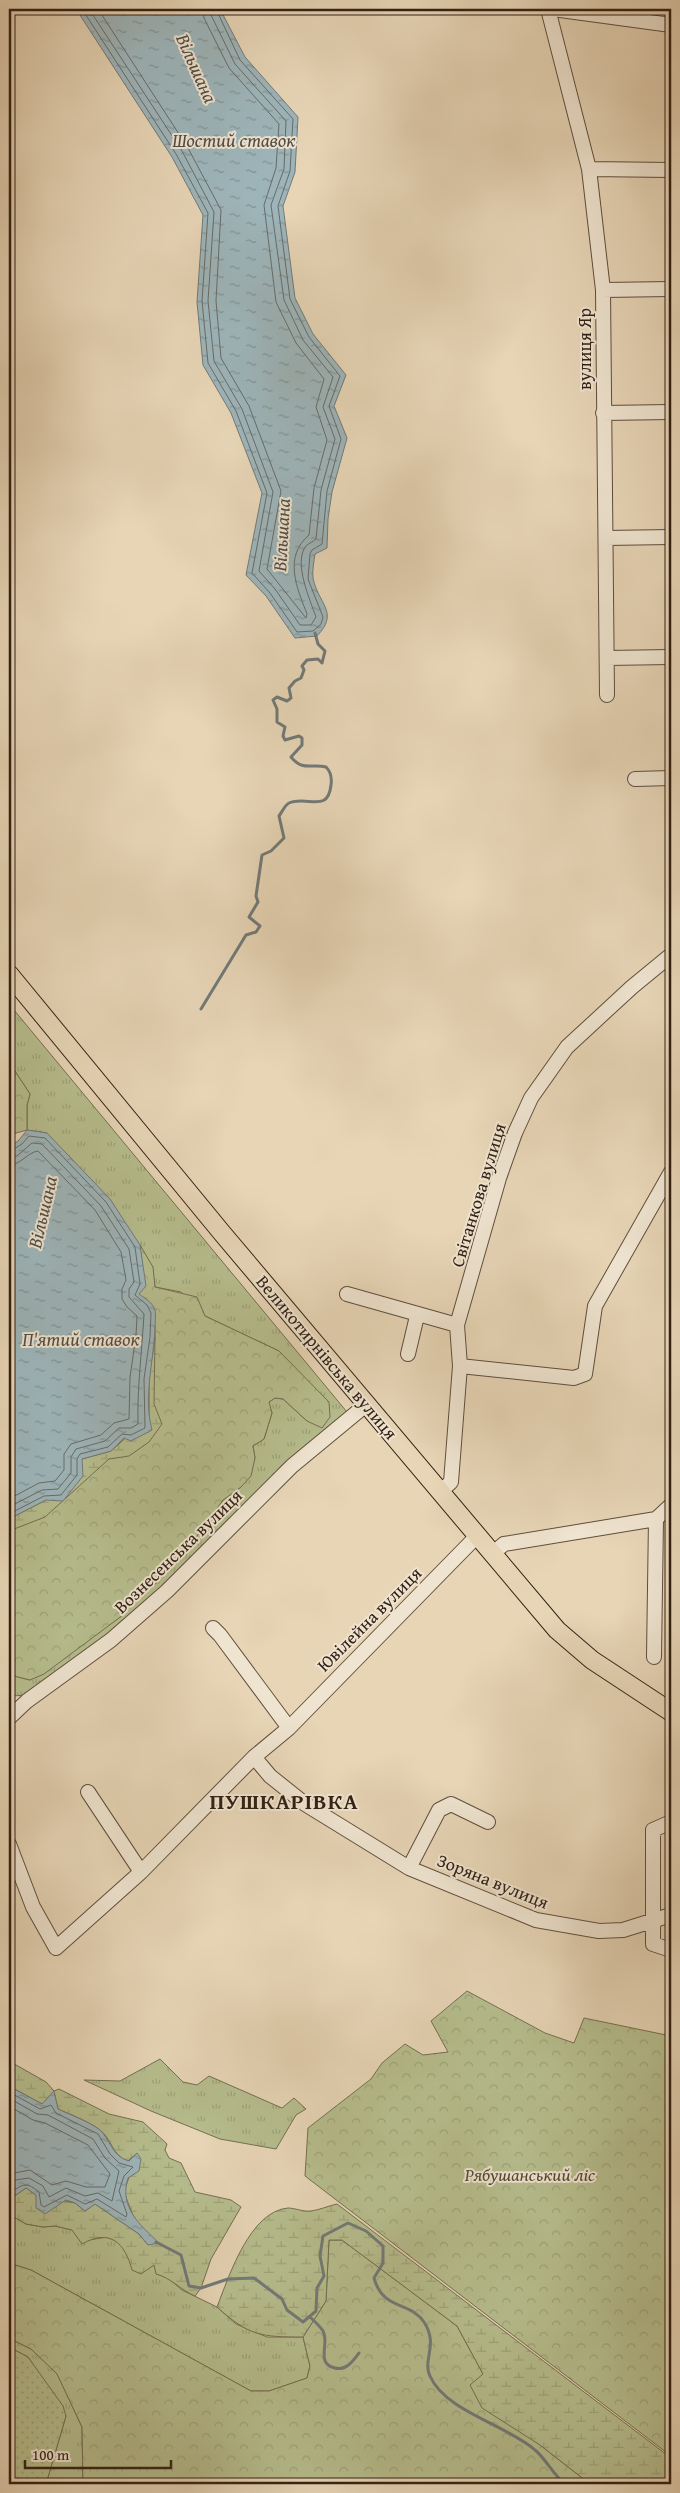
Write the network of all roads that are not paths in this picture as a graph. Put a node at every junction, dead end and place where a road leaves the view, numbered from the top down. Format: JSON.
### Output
{"nodes":[{"id":1,"x":548,"y":9,"type":"edge"},
{"id":2,"x":553,"y":9,"type":"edge"},
{"id":3,"x":671,"y":25,"type":"edge"},
{"id":4,"x":589,"y":169,"type":"junction"},
{"id":5,"x":671,"y":170,"type":"edge"},
{"id":6,"x":671,"y":289,"type":"edge"},
{"id":7,"x":603,"y":290,"type":"junction"},
{"id":8,"x":671,"y":412,"type":"edge"},
{"id":9,"x":603,"y":413,"type":"junction"},
{"id":10,"x":671,"y":537,"type":"edge"},
{"id":11,"x":606,"y":538,"type":"junction"},
{"id":12,"x":671,"y":657,"type":"edge"},
{"id":13,"x":607,"y":658,"type":"junction"},
{"id":14,"x":607,"y":695,"type":"dead end"},
{"id":15,"x":671,"y":778,"type":"edge"},
{"id":16,"x":635,"y":779,"type":"dead end"},
{"id":17,"x":671,"y":955,"type":"edge"},
{"id":18,"x":9,"y":974,"type":"edge"},
{"id":19,"x":671,"y":1172,"type":"edge"},
{"id":20,"x":347,"y":1294,"type":"dead end"},
{"id":21,"x":417,"y":1316,"type":"junction"},
{"id":22,"x":457,"y":1325,"type":"junction"},
{"id":23,"x":408,"y":1354,"type":"dead end"},
{"id":24,"x":460,"y":1366,"type":"junction"},
{"id":25,"x":367,"y":1404,"type":"junction"},
{"id":26,"x":441,"y":1491,"type":"junction"},
{"id":27,"x":671,"y":1505,"type":"edge"},
{"id":28,"x":656,"y":1519,"type":"junction"},
{"id":29,"x":477,"y":1536,"type":"junction"},
{"id":30,"x":492,"y":1554,"type":"junction"},
{"id":31,"x":213,"y":1628,"type":"dead end"},
{"id":32,"x":654,"y":1657,"type":"dead end"},
{"id":33,"x":671,"y":1712,"type":"edge"},
{"id":34,"x":9,"y":1718,"type":"edge"},
{"id":35,"x":288,"y":1728,"type":"junction"},
{"id":36,"x":254,"y":1757,"type":"junction"},
{"id":37,"x":88,"y":1792,"type":"dead end"},
{"id":38,"x":488,"y":1822,"type":"dead end"},
{"id":39,"x":671,"y":1822,"type":"edge"},
{"id":40,"x":9,"y":1844,"type":"edge"},
{"id":41,"x":410,"y":1868,"type":"junction"},
{"id":42,"x":140,"y":1872,"type":"junction"},
{"id":43,"x":671,"y":1915,"type":"edge"},
{"id":44,"x":652,"y":1920,"type":"junction"},
{"id":45,"x":671,"y":1950,"type":"edge"}],
"edges":[{"from":1,"to":4,"type":"street","name":"вулиця Яр"},
{"from":2,"to":3,"type":"street"},
{"from":4,"to":5,"type":"street"},
{"from":4,"to":7,"type":"street","name":"вулиця Яр"},
{"from":6,"to":7,"type":"street"},
{"from":7,"to":9,"type":"street","name":"вулиця Яр"},
{"from":8,"to":9,"type":"street"},
{"from":9,"to":11,"type":"street","name":"вулиця Яр"},
{"from":10,"to":11,"type":"street"},
{"from":11,"to":13,"type":"street","name":"вулиця Яр"},
{"from":12,"to":13,"type":"street"},
{"from":13,"to":14,"type":"street","name":"вулиця Яр"},
{"from":15,"to":16,"type":"street"},
{"from":17,"to":22,"type":"street","name":"Світанкова вулиця"},
{"from":18,"to":25,"type":"main road","name":"Великотирнівська вулиця"},
{"from":19,"to":24,"type":"street"},
{"from":20,"to":21,"type":"street"},
{"from":21,"to":22,"type":"street"},
{"from":21,"to":23,"type":"street"},
{"from":22,"to":24,"type":"street","name":"Світанкова вулиця"},
{"from":24,"to":26,"type":"street","name":"Світанкова вулиця"},
{"from":25,"to":26,"type":"main road","name":"Великотирнівська вулиця"},
{"from":25,"to":34,"type":"street","name":"Вознесенська вулиця"},
{"from":26,"to":29,"type":"main road","name":"Великотирнівська вулиця"},
{"from":27,"to":28,"type":"street"},
{"from":28,"to":30,"type":"street"},
{"from":28,"to":32,"type":"street"},
{"from":29,"to":30,"type":"main road","name":"Великотирнівська вулиця"},
{"from":29,"to":35,"type":"street","name":"Ювілейна вулиця"},
{"from":30,"to":33,"type":"main road","name":"Великотирнівська вулиця"},
{"from":31,"to":35,"type":"street"},
{"from":35,"to":36,"type":"street","name":"Ювілейна вулиця"},
{"from":36,"to":41,"type":"street","name":"Зоряна вулиця"},
{"from":36,"to":42,"type":"street","name":"Ювілейна вулиця"},
{"from":37,"to":42,"type":"street"},
{"from":38,"to":41,"type":"street","name":"Зоряна вулиця"},
{"from":39,"to":44,"type":"street"},
{"from":40,"to":42,"type":"street"},
{"from":41,"to":44,"type":"street","name":"Зоряна вулиця"},
{"from":43,"to":44,"type":"street","name":"Зоряна вулиця"},
{"from":44,"to":45,"type":"street"}]}
